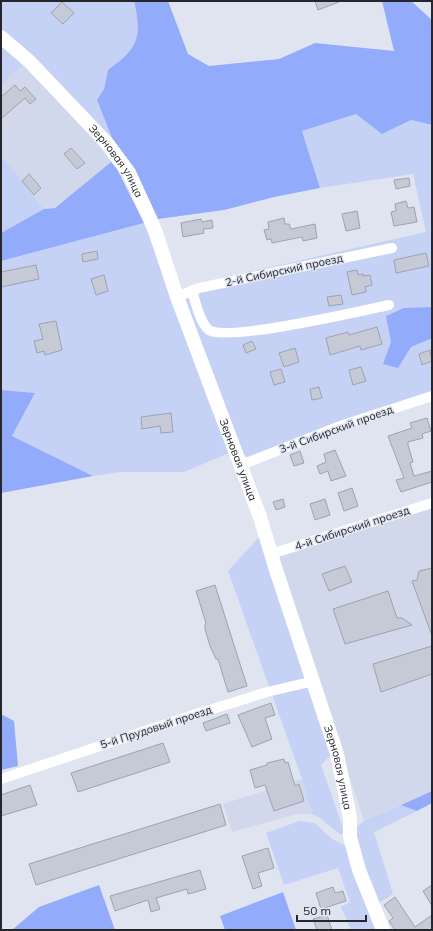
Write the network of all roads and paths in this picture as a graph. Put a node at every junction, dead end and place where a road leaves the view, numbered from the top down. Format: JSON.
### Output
{"nodes":[{"id":1,"x":1,"y":37,"type":"edge"},
{"id":2,"x":392,"y":248,"type":"dead end"},
{"id":3,"x":192,"y":291,"type":"junction"},
{"id":4,"x":177,"y":297,"type":"junction"},
{"id":5,"x":389,"y":305,"type":"dead end"},
{"id":6,"x":432,"y":396,"type":"edge"},
{"id":7,"x":241,"y":465,"type":"junction"},
{"id":8,"x":432,"y":503,"type":"edge"},
{"id":9,"x":271,"y":554,"type":"junction"},
{"id":10,"x":314,"y":681,"type":"junction"},
{"id":11,"x":1,"y":779,"type":"edge"},
{"id":12,"x":383,"y":930,"type":"edge"}],
"edges":[{"from":1,"to":4,"type":"street","name":"Зерновая улица"},
{"from":2,"to":3,"type":"street","name":"2-й Сибирский проезд"},
{"from":3,"to":4,"type":"street","name":"2-й Сибирский проезд"},
{"from":3,"to":5,"type":"street"},
{"from":4,"to":7,"type":"street","name":"Зерновая улица"},
{"from":6,"to":7,"type":"street","name":"3-й Сибирский проезд"},
{"from":7,"to":9,"type":"street","name":"Зерновая улица"},
{"from":8,"to":9,"type":"street","name":"4-й Сибирский проезд"},
{"from":9,"to":10,"type":"street","name":"Зерновая улица"},
{"from":10,"to":11,"type":"street","name":"5-й Прудовый проезд"},
{"from":10,"to":12,"type":"street","name":"Зерновая улица"}]}
